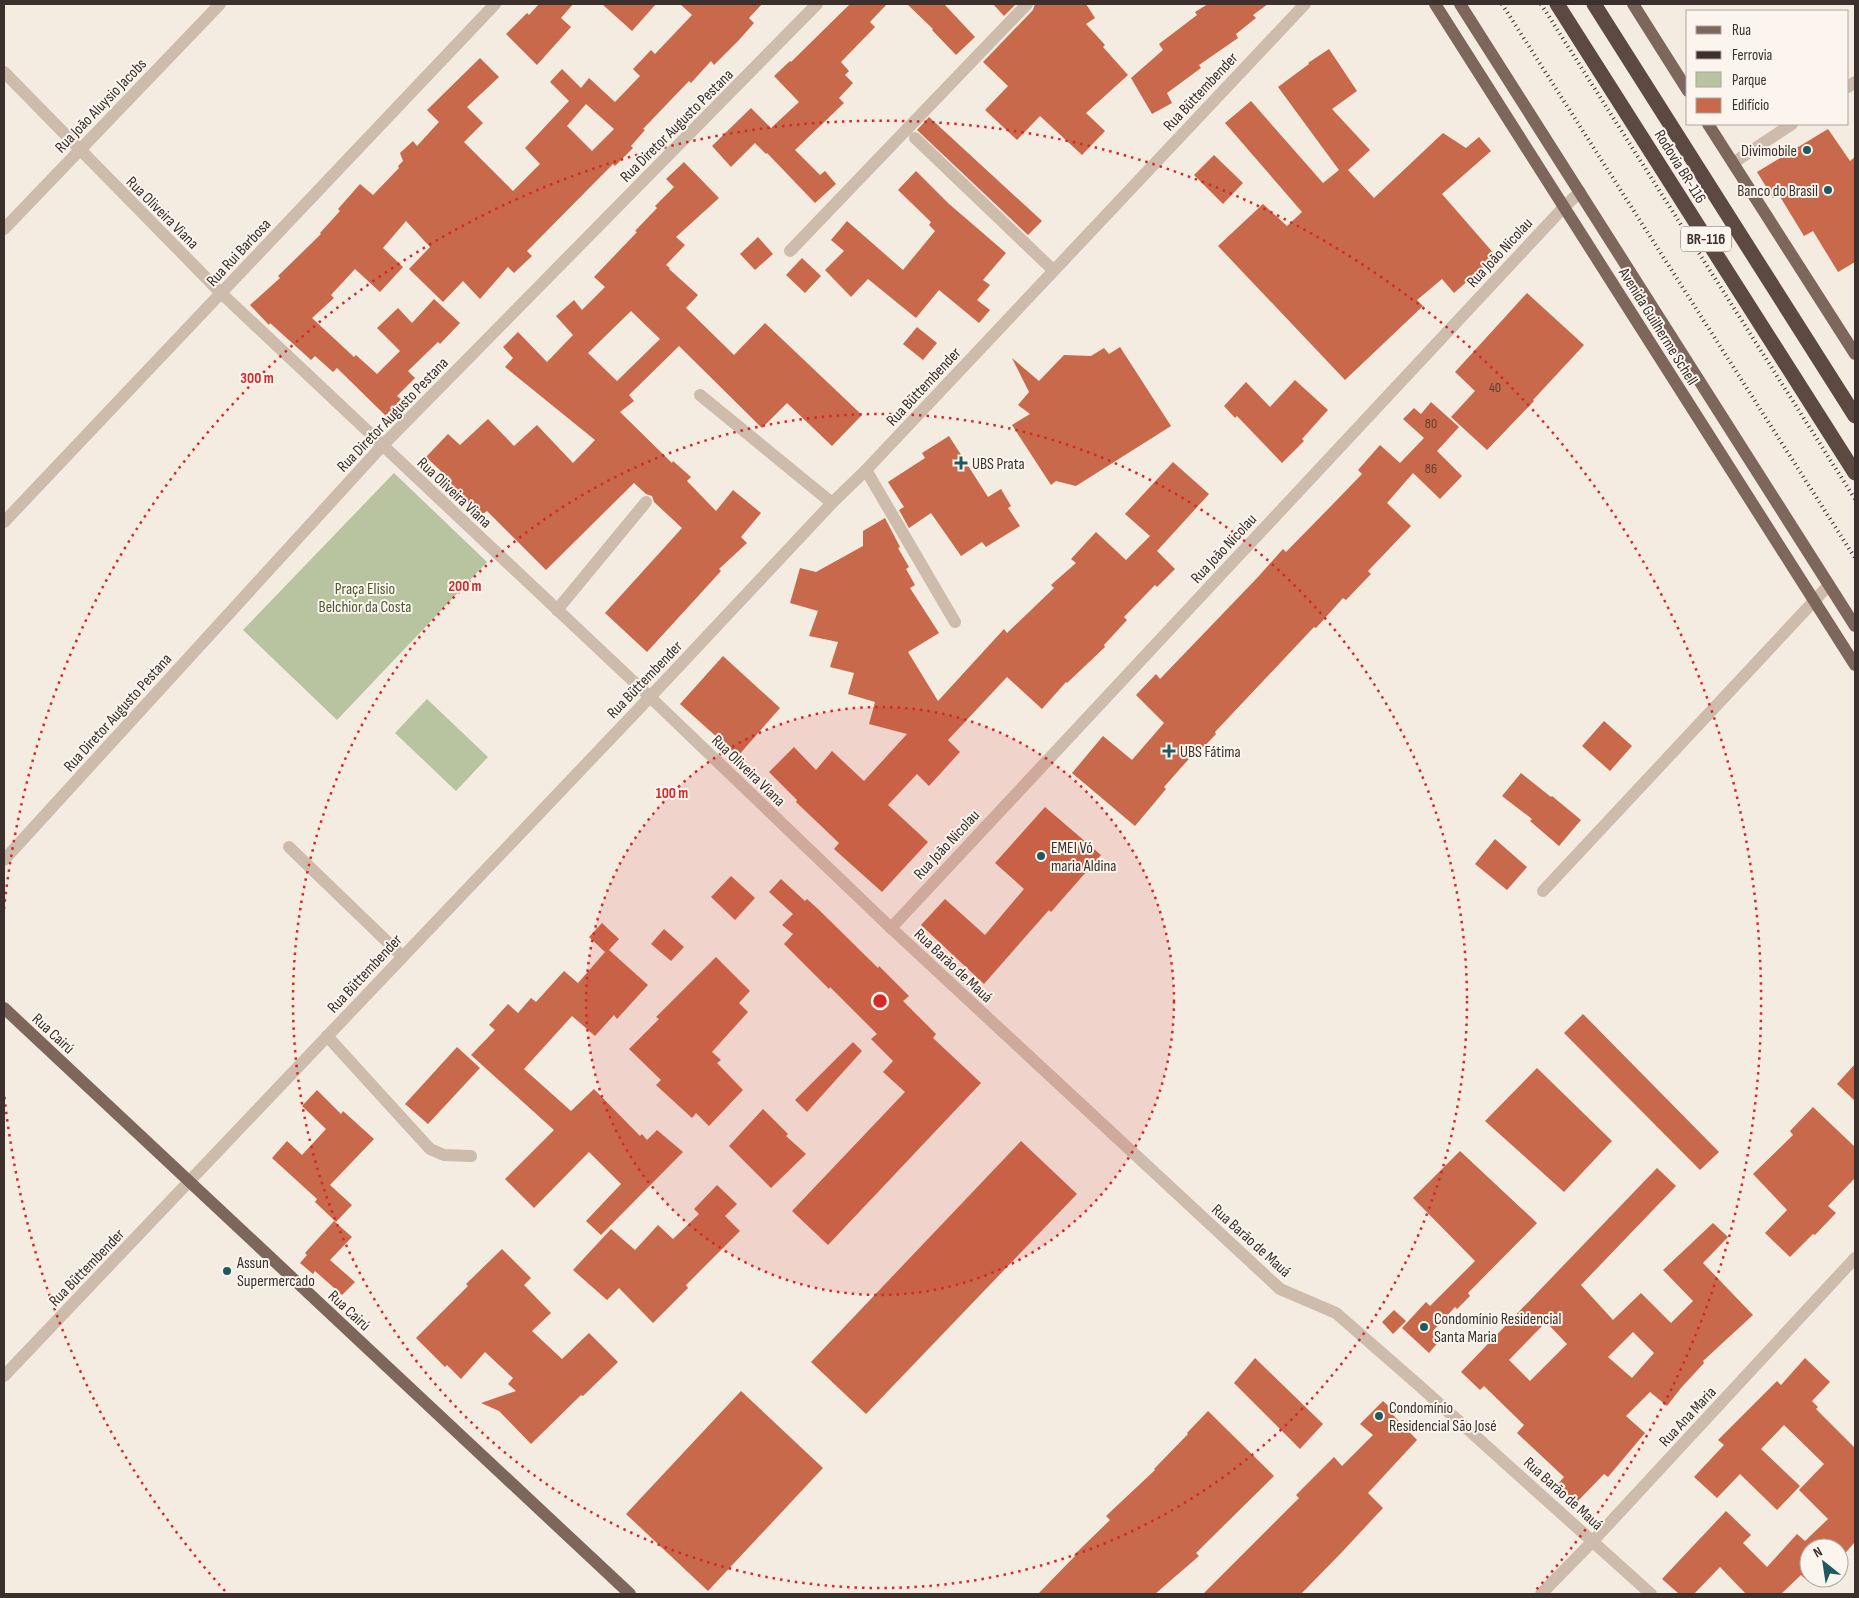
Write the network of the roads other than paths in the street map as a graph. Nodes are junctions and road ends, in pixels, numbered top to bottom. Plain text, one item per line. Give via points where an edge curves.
1 (220, 4) edge
2 (496, 4) edge
3 (818, 4) edge
4 (1027, 4) edge
5 (1305, 4) edge
6 (1435, 4) edge
7 (1460, 4) edge
8 (1557, 4) edge
9 (1594, 4) edge
10 (1633, 4) edge
11 (4, 72) edge
12 (1686, 88) edge
13 (1709, 125) edge
14 (1790, 125) edge
15 (915, 138) dead end
16 (80, 150) junction
17 (1733, 163) junction
18 (1580, 192) junction
19 (1564, 207) junction
20 (4, 230) edge
21 (790, 250) dead end
22 (1053, 270) junction
23 (221, 293) junction
24 (1654, 308) junction
25 (1635, 319) junction
26 (1855, 354) edge
27 (700, 395) dead end
28 (1855, 416) edge
29 (382, 446) junction
30 (866, 470) junction
31 (1855, 473) edge
32 (646, 502) dead end
33 (832, 503) junction
34 (4, 522) edge
35 (1829, 585) junction
36 (1814, 600) junction
37 (557, 610) junction
38 (955, 622) dead end
39 (1855, 626) edge
40 (1855, 665) edge
41 (650, 697) junction
42 (289, 847) dead end
43 (4, 860) edge
44 (1543, 891) dead end
45 (890, 928) junction
46 (402, 956) junction
47 (4, 1008) edge
48 (327, 1036) junction
49 (471, 1156) dead end
50 (189, 1182) junction
51 (1855, 1258) edge
52 (4, 1376) edge
53 (1593, 1541) junction
54 (630, 1594) edge
55 (1541, 1594) edge
56 (1651, 1594) edge

1 - 16 street, Rua João Aluysio Jacobs
2 - 23 street, Rua Rui Barbosa
3 - 29 street, Rua Diretor Augusto Pestana
4 - 21 street
5 - 22 street, Rua Büttembender
6 - 19 main road, Avenida Guilherme Schell
7 - 18 main road, Avenida Guilherme Schell
8 - 31 highway, Rodovia BR-116 / BR-116
9 - 28 highway, Rodovia BR-116 / BR-116
10 - 12 main road
11 - 16 street, Rua Oliveira Viana
13 - 17 main road
14 - 17 street
15 - 22 street
16 - 20 street, Rua João Aluysio Jacobs
16 - 23 street, Rua Oliveira Viana
17 - 26 main road
18 - 19 street, Rua João Nicolau
18 - 24 main road, Avenida Guilherme Schell
19 - 25 main road, Avenida Guilherme Schell
19 - 45 street, Rua João Nicolau
22 - 30 street, Rua Büttembender
23 - 29 street, Rua Oliveira Viana
23 - 34 street, Rua Rui Barbosa
24 - 25 main road
24 - 35 main road, Avenida Guilherme Schell
25 - 36 main road, Avenida Guilherme Schell
27 - 33 street
29 - 37 street, Rua Oliveira Viana
29 - 43 street, Rua Diretor Augusto Pestana
30 - 33 street, Rua Büttembender
30 - 38 street
32 - 37 street
33 - 41 street, Rua Büttembender
35 - 36 street
35 - 39 main road, Avenida Guilherme Schell
36 - 40 main road, Avenida Guilherme Schell
36 - 44 street
37 - 41 street, Rua Oliveira Viana
41 - 45 street, Rua Oliveira Viana
41 - 46 street, Rua Büttembender
42 - 46 street
45 - 53 street, Rua Barão de Mauá via 1280,1289 1336,1314
46 - 48 street, Rua Büttembender
47 - 50 main road, Rua Cairú
48 - 49 street via 430,1148 444,1155
48 - 50 street, Rua Büttembender
50 - 52 street, Rua Büttembender
50 - 54 main road, Rua Cairú
51 - 53 street, Rua Ana Maria
53 - 55 street, Rua Ana Maria
53 - 56 street, Rua Barão de Mauá

